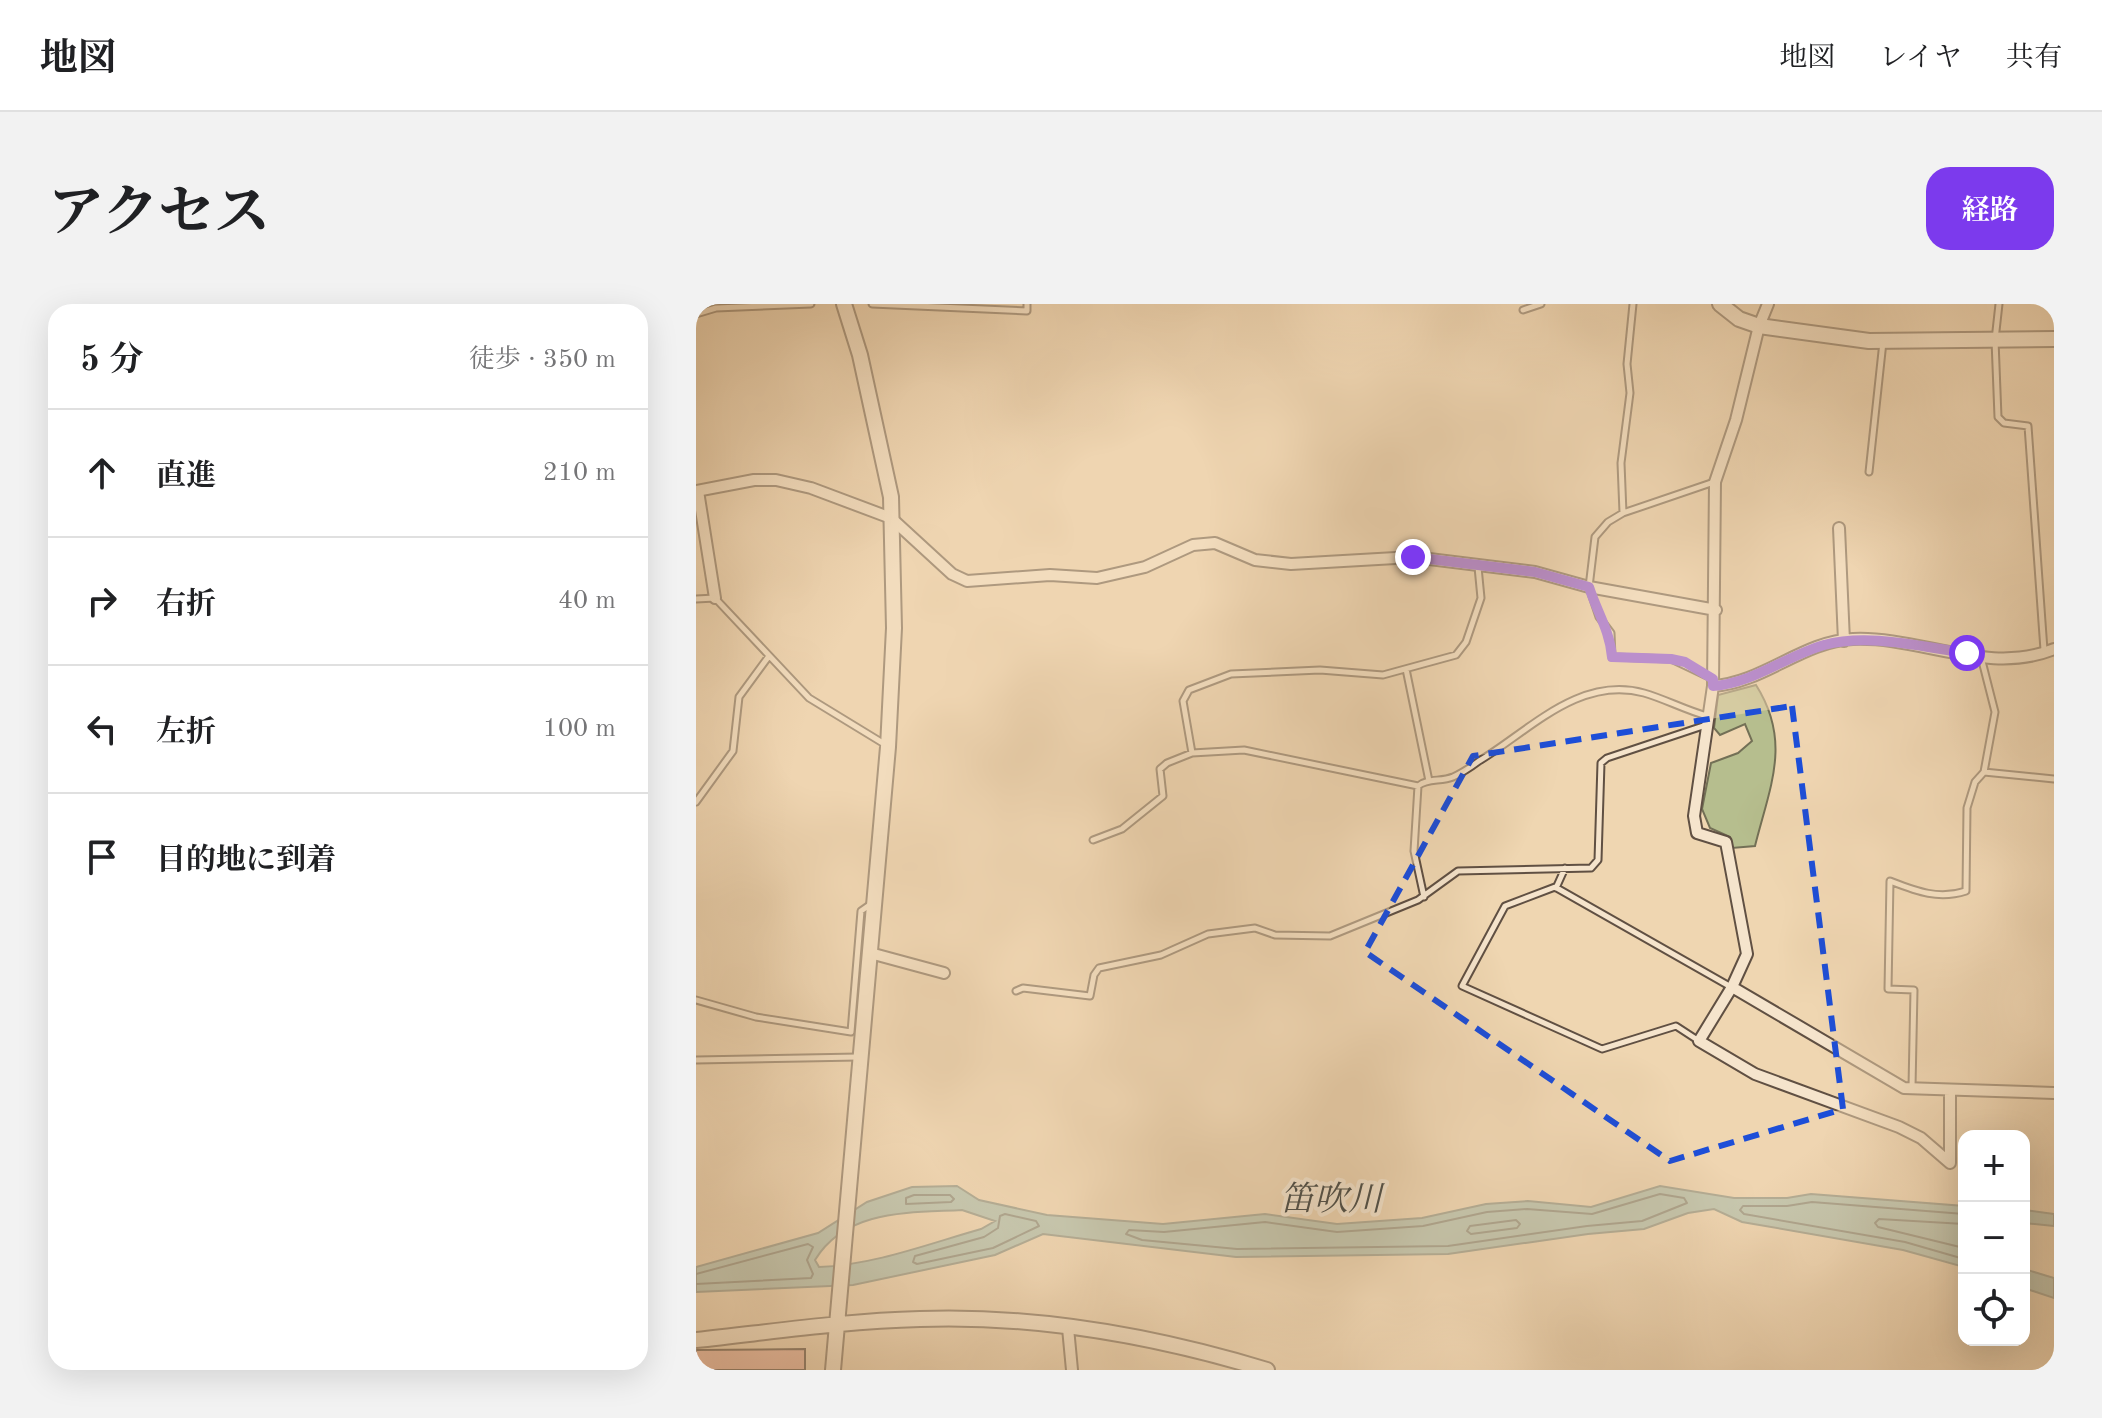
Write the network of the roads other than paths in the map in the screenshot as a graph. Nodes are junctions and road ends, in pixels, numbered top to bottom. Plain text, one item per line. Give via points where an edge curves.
1 (811, 304) edge
2 (844, 304) edge
3 (872, 304) edge
4 (1027, 304) edge
5 (1541, 304) edge
6 (1633, 304) edge
7 (1720, 304) edge
8 (1768, 304) edge
9 (1999, 304) edge
10 (1523, 310) dead end
11 (696, 314) edge
12 (1759, 326) junction
13 (2054, 339) edge
14 (1995, 340) junction
15 (1883, 341) junction
16 (1869, 472) dead end
17 (1715, 482) junction
18 (697, 491) edge
19 (1623, 513) junction
20 (891, 518) junction
21 (1839, 528) dead end
22 (1478, 566) junction
23 (1589, 587) junction
24 (715, 598) junction
25 (696, 599) edge
26 (1716, 610) junction
27 (1844, 641) junction
28 (2049, 651) edge
29 (769, 656) junction
30 (1981, 656) junction
31 (1406, 669) junction
32 (1713, 682) junction
33 (1707, 721) junction
34 (888, 747) junction
35 (1192, 753) junction
36 (1984, 772) junction
37 (2054, 779) edge
38 (1429, 781) junction
39 (1418, 786) junction
40 (696, 802) edge
41 (1093, 840) dead end
42 (1565, 868) junction
43 (1556, 888) junction
44 (1424, 897) junction
45 (875, 902) junction
46 (870, 953) junction
47 (944, 973) dead end
48 (1732, 987) junction
49 (1016, 991) dead end
50 (696, 1000) edge
51 (1699, 1041) junction
52 (863, 1057) junction
53 (696, 1060) edge
54 (1912, 1089) junction
55 (1950, 1091) junction
56 (2054, 1093) edge
57 (837, 1319) junction
58 (1068, 1328) junction
59 (696, 1340) edge
60 (833, 1370) edge
61 (1072, 1370) edge
62 (1267, 1370) edge

1 - 11 lane via 716,308
2 - 20 street via 882,453
3 - 4 lane via 1027,311
5 - 10 lane
6 - 19 lane via 1621,463
7 - 12 street
8 - 12 street
9 - 14 lane
12 - 15 street
12 - 17 street
13 - 14 street
14 - 15 street
14 - 28 lane via 1998,417 2004,423 2028,426
15 - 16 lane
17 - 19 lane
17 - 26 street
18 - 20 street via 776,480
18 - 24 street
19 - 23 lane via 1595,537
20 - 22 street via 952,574 981,582 1050,575 1097,578 1145,567 1193,545 1215,543 1255,560 1291,564 1413,557
20 - 34 street via 894,628
21 - 27 street
22 - 23 street via 1535,572
22 - 31 lane via 1481,598 1461,652
23 - 26 street
23 - 32 lane via 1611,633 1612,657 1685,662
24 - 25 lane
24 - 29 lane
26 - 32 street
27 - 30 street
27 - 32 street via 1761,674
28 - 30 street via 2003,661
29 - 34 lane via 823,708
29 - 40 lane via 739,697 733,751
30 - 36 lane via 1995,712
31 - 35 lane via 1383,675 1320,670 1222,676 1184,695
31 - 38 lane
32 - 33 street
33 - 38 lane via 1643,693 1574,698 1453,777
33 - 42 lane via 1601,763 1598,860 1591,868
33 - 48 street via 1694,827 1703,836 1726,842 1747,954
34 - 45 street
35 - 39 lane via 1244,750
35 - 41 lane via 1160,769 1163,796 1122,829
36 - 37 lane
36 - 54 lane via 1967,808 1966,891 1929,895 1890,881 1888,989 1914,990
38 - 39 lane
39 - 44 lane via 1414,851
42 - 43 lane
42 - 44 lane via 1458,871
43 - 48 lane
43 - 51 lane via 1505,906 1462,986 1602,1049 1676,1026
44 - 49 lane via 1330,936 1275,935 1255,928 1208,934 1161,955 1099,968 1090,996
45 - 46 street
45 - 50 lane via 861,911 851,1032 756,1017
46 - 47 street
46 - 52 street
48 - 51 street
48 - 54 street
51 - 55 street via 1755,1074 1899,1127 1950,1163
52 - 53 lane
52 - 57 street
54 - 55 street
55 - 56 street
57 - 58 street via 1010,1321
57 - 59 street
57 - 60 street
58 - 61 street
58 - 62 street via 1178,1346

